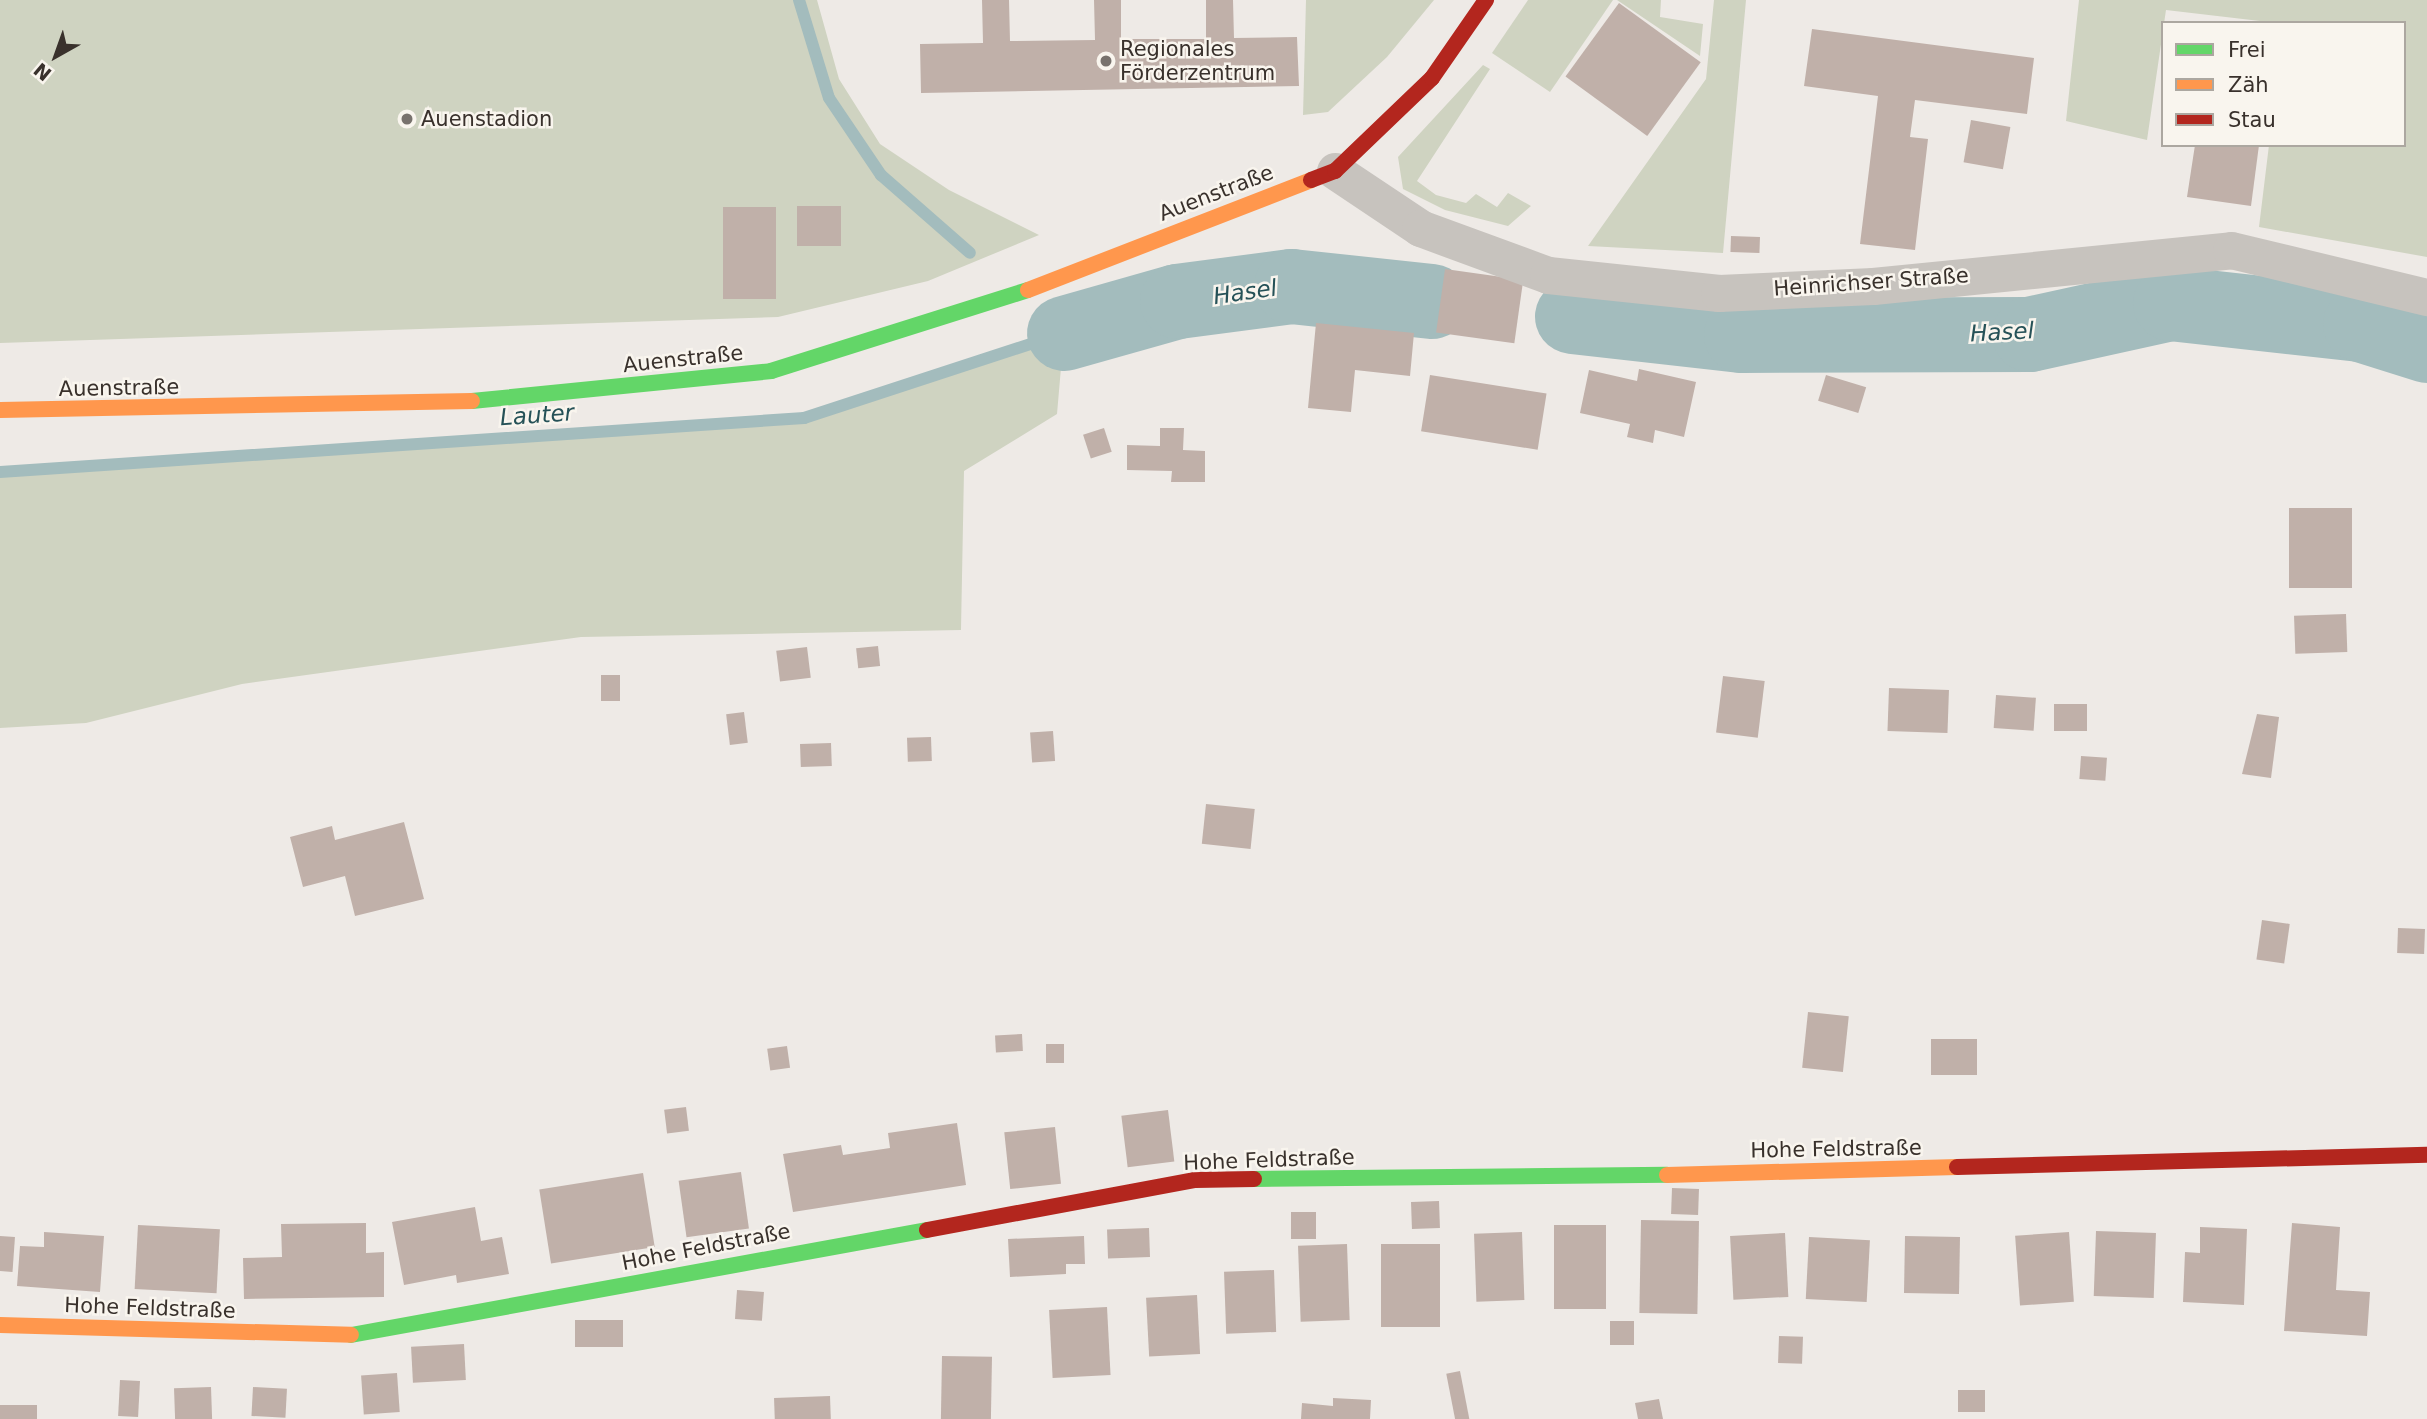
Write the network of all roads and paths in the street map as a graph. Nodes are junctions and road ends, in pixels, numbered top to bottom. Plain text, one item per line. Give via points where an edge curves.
1 (1486, 0) edge
2 (1335, 171) junction
3 (2427, 297) edge
4 (0, 410) edge
5 (2427, 1155) edge
6 (0, 1325) edge

1 - 2 street via 1432,78
2 - 3 street, Heinrichser Straße via 1420,228 1548,275 1719,293 1873,286 2231,250
2 - 4 street, Auenstraße via 985,307 771,371 424,406
5 - 6 street, Hohe Feldstraße via 1653,1175 1195,1180 358,1335

